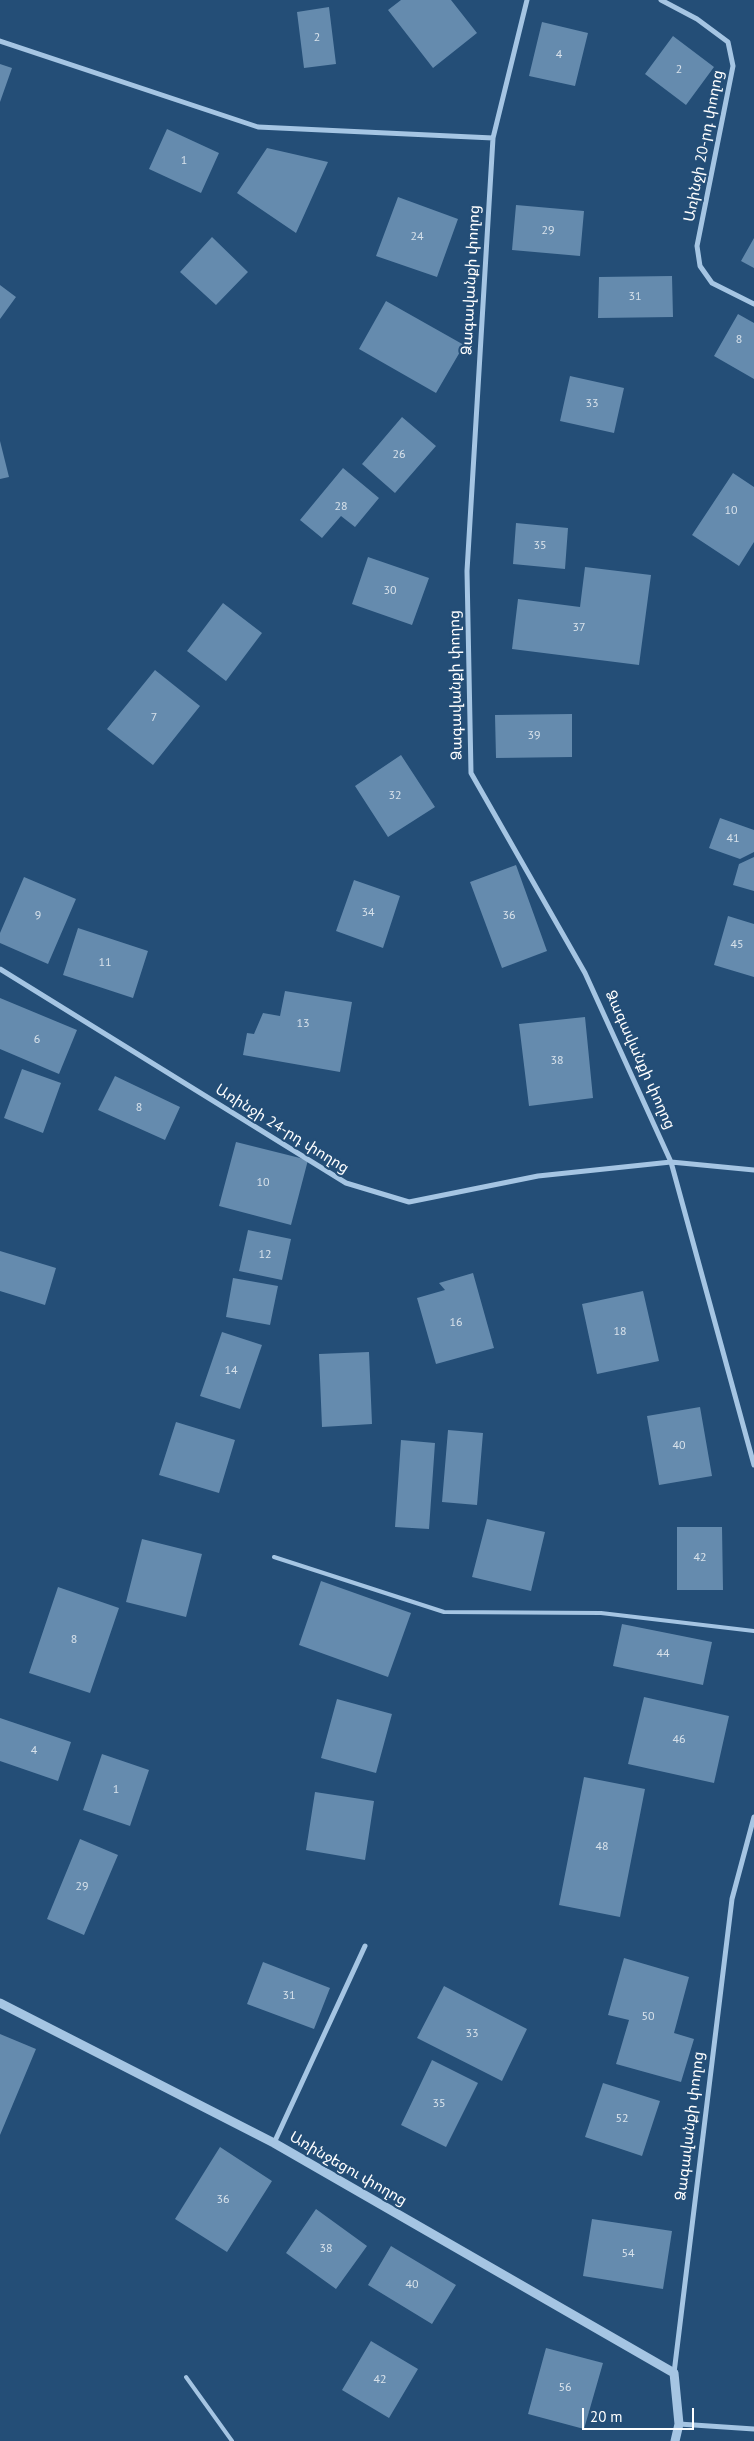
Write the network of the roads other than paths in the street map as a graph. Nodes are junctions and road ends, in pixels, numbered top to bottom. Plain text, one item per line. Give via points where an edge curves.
1 (527, 0) edge
2 (661, 0) edge
3 (0, 40) edge
4 (493, 138) junction
5 (754, 304) edge
6 (0, 969) edge
7 (671, 1162) junction
8 (754, 1170) edge
9 (754, 1465) edge
10 (274, 1557) dead end
11 (754, 1631) edge
12 (754, 1816) edge
13 (365, 1946) dead end
14 (0, 2003) edge
15 (274, 2143) junction
16 (674, 2374) junction
17 (186, 2377) dead end
18 (679, 2424) junction
19 (754, 2429) edge
20 (232, 2441) edge
21 (675, 2441) edge

1 - 4 street, Ձագավանքի փողոց
2 - 5 street, Առինջի 20-րդ փողոց via 728,42 733,66 697,246 700,266 712,283
3 - 4 street via 258,127
4 - 7 street, Ձագավանքի փողոց via 467,571 471,773 585,973
6 - 7 street, Առինջի 24-րդ փողոց via 346,1183 409,1202 538,1176
7 - 8 street, Առինջի 24-րդ փողոց
7 - 9 street, Ձագավանքի փողոց
10 - 11 lane via 444,1612 601,1613
12 - 16 street, Ձագավանքի փողոց via 732,1899
13 - 15 street
14 - 15 street, Առինջեցու փողոց
15 - 16 street, Առինջեցու փողոց
16 - 18 street, Ձագավանքի փողոց
17 - 20 lane
18 - 19 street
18 - 21 street, Ձագավանքի փողոց

